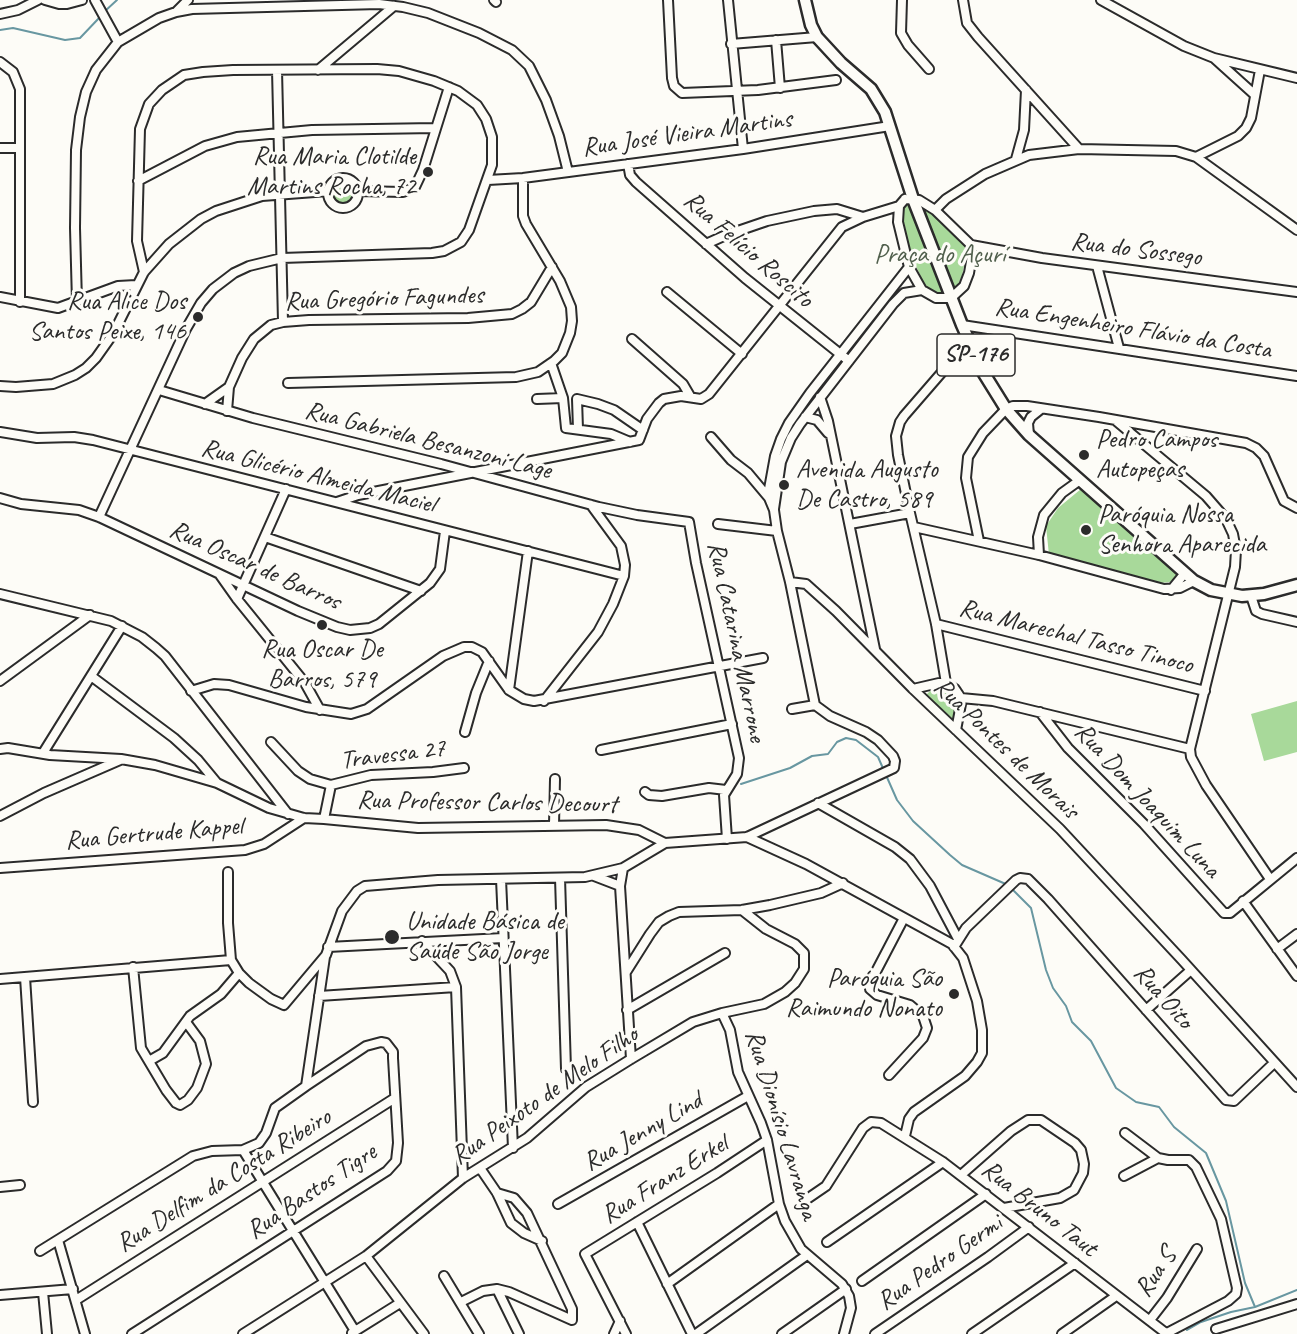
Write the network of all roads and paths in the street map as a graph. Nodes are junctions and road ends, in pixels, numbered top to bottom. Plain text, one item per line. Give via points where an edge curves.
1 (38, 0) edge
2 (45, 0) edge
3 (82, 0) edge
4 (95, 0) edge
5 (188, 0) edge
6 (668, 0) edge
7 (728, 0) edge
8 (805, 0) edge
9 (902, 0) edge
10 (963, 0) edge
11 (1101, 0) edge
12 (394, 6) junction
13 (176, 12) junction
14 (0, 14) edge
15 (817, 37) junction
16 (776, 40) junction
17 (118, 42) junction
18 (731, 44) junction
19 (1214, 58) junction
20 (0, 63) edge
21 (929, 69) dead end
22 (278, 70) junction
23 (318, 70) junction
24 (1260, 70) junction
25 (1297, 78) edge
26 (836, 81) dead end
27 (449, 87) junction
28 (780, 88) junction
29 (736, 90) junction
30 (1026, 90) junction
31 (1255, 95) junction
32 (890, 126) junction
33 (435, 128) junction
34 (280, 132) junction
35 (0, 148) edge
36 (20, 148) junction
37 (744, 149) junction
38 (1079, 149) junction
39 (1196, 157) junction
40 (1016, 159) junction
41 (627, 164) junction
42 (568, 172) junction
43 (523, 178) junction
44 (488, 180) junction
45 (138, 181) junction
46 (328, 191) junction
47 (358, 191) junction
48 (280, 194) junction
49 (913, 199) junction
50 (899, 206) junction
51 (934, 210) junction
52 (863, 217) junction
53 (1297, 230) edge
54 (706, 244) junction
55 (971, 245) junction
56 (282, 258) junction
57 (1097, 266) junction
58 (552, 267) junction
59 (909, 267) junction
60 (144, 272) junction
61 (136, 285) junction
62 (922, 290) junction
63 (667, 292) dead end
64 (1297, 292) edge
65 (0, 297) edge
66 (886, 298) junction
67 (951, 298) junction
68 (20, 302) junction
69 (76, 302) junction
70 (893, 304) junction
71 (779, 306) junction
72 (282, 321) junction
73 (962, 325) junction
74 (632, 339) dead end
75 (969, 341) junction
76 (1119, 348) junction
77 (742, 354) junction
78 (840, 355) junction
79 (849, 361) junction
80 (551, 363) junction
81 (1297, 376) edge
82 (288, 383) dead end
83 (0, 386) edge
84 (229, 387) junction
85 (159, 390) junction
86 (690, 396) junction
87 (820, 397) junction
88 (537, 399) dead end
89 (563, 399) junction
90 (205, 404) junction
91 (1006, 409) junction
92 (1041, 409) junction
93 (227, 411) junction
94 (805, 417) junction
95 (1115, 420) junction
96 (578, 429) junction
97 (643, 430) junction
98 (0, 432) edge
99 (829, 435) junction
100 (1029, 435) junction
101 (711, 437) dead end
102 (635, 441) junction
103 (130, 451) junction
104 (474, 473) junction
105 (1080, 480) junction
106 (286, 489) junction
107 (0, 498) edge
108 (769, 498) junction
109 (337, 502) junction
110 (591, 505) junction
111 (1297, 508) edge
112 (774, 510) junction
113 (910, 513) junction
114 (99, 518) junction
115 (689, 522) joint
116 (718, 524) dead end
117 (850, 524) junction
118 (914, 527) junction
119 (445, 531) junction
120 (777, 531) junction
121 (265, 537) junction
122 (979, 541) junction
123 (528, 551) junction
124 (1039, 555) junction
125 (219, 573) junction
126 (1185, 573) junction
127 (624, 576) junction
128 (1194, 581) junction
129 (790, 582) junction
130 (244, 584) junction
131 (1297, 585) edge
132 (1171, 590) junction
133 (421, 591) junction
134 (0, 594) edge
135 (1228, 594) junction
136 (1251, 596) junction
137 (237, 599) junction
138 (90, 615) junction
139 (1297, 622) edge
140 (936, 624) junction
141 (122, 626) junction
142 (875, 649) junction
143 (763, 658) dead end
144 (489, 662) junction
145 (719, 666) junction
146 (91, 676) junction
147 (0, 681) edge
148 (946, 683) junction
149 (913, 689) junction
150 (191, 690) junction
151 (509, 690) junction
152 (1205, 691) junction
153 (961, 698) junction
154 (544, 701) junction
155 (815, 705) junction
156 (792, 709) dead end
157 (320, 710) junction
158 (1040, 712) junction
159 (732, 724) junction
160 (956, 730) junction
161 (465, 732) dead end
162 (271, 742) dead end
163 (0, 749) edge
164 (1190, 749) junction
165 (601, 750) dead end
166 (43, 753) junction
167 (121, 759) junction
168 (464, 768) dead end
169 (555, 779) dead end
170 (217, 783) junction
171 (331, 785) junction
172 (726, 790) junction
173 (645, 792) dead end
174 (818, 803) junction
175 (288, 814) junction
176 (0, 816) edge
177 (304, 819) junction
178 (324, 819) junction
179 (554, 825) junction
180 (747, 837) junction
181 (727, 839) junction
182 (665, 843) junction
183 (1297, 858) edge
184 (0, 868) edge
185 (623, 868) junction
186 (228, 872) dead end
187 (594, 876) junction
188 (560, 878) junction
189 (501, 879) junction
190 (1270, 879) junction
191 (843, 883) junction
192 (620, 886) junction
193 (1243, 902) junction
194 (742, 910) junction
195 (904, 918) junction
196 (1297, 934) edge
197 (504, 939) junction
198 (422, 941) junction
199 (956, 943) junction
200 (642, 946) junction
201 (625, 948) junction
202 (1277, 949) junction
203 (327, 951) junction
204 (725, 952) dead end
205 (231, 960) junction
206 (133, 967) junction
207 (1191, 970) junction
208 (626, 972) junction
209 (239, 973) junction
210 (1297, 976) edge
211 (25, 977) junction
212 (0, 980) edge
213 (456, 987) junction
214 (319, 996) junction
215 (627, 1010) junction
216 (1146, 1010) junction
217 (722, 1013) junction
218 (186, 1022) junction
219 (631, 1059) junction
220 (149, 1061) junction
221 (1274, 1063) junction
222 (566, 1069) dead end
223 (889, 1075) dead end
224 (306, 1086) junction
225 (1297, 1087) edge
226 (748, 1096) junction
227 (395, 1098) junction
228 (33, 1102) dead end
229 (1125, 1133) dead end
230 (905, 1136) junction
231 (767, 1140) junction
232 (513, 1148) junction
233 (243, 1150) junction
234 (1158, 1158) junction
235 (943, 1161) junction
236 (480, 1168) junction
237 (961, 1175) junction
238 (1124, 1176) dead end
239 (463, 1178) junction
240 (262, 1183) junction
241 (20, 1185) dead end
242 (0, 1187) edge
243 (497, 1193) junction
244 (986, 1194) junction
245 (807, 1199) dead end
246 (558, 1204) dead end
247 (779, 1204) junction
248 (1004, 1209) junction
249 (637, 1222) junction
250 (1029, 1227) junction
251 (293, 1231) junction
252 (58, 1240) junction
253 (542, 1241) junction
254 (827, 1242) dead end
255 (1197, 1249) dead end
256 (40, 1251) dead end
257 (807, 1255) junction
258 (366, 1256) junction
259 (1075, 1263) junction
260 (444, 1276) dead end
261 (862, 1281) dead end
262 (324, 1283) junction
263 (667, 1284) junction
264 (73, 1289) junction
265 (497, 1289) junction
266 (846, 1289) junction
267 (44, 1292) junction
268 (0, 1295) edge
269 (1116, 1296) junction
270 (76, 1300) junction
271 (461, 1302) junction
272 (400, 1303) junction
273 (1297, 1304) edge
274 (1149, 1320) junction
275 (620, 1321) junction
276 (1216, 1329) dead end
277 (353, 1333) edge
278 (47, 1334) edge
279 (85, 1334) edge
280 (132, 1334) edge
281 (243, 1334) edge
282 (424, 1334) edge
283 (479, 1334) edge
284 (519, 1334) edge
285 (614, 1334) edge
286 (626, 1334) edge
287 (694, 1334) edge
288 (782, 1334) edge
289 (844, 1334) edge
290 (875, 1334) edge
291 (972, 1334) edge
292 (1062, 1334) edge
293 (1166, 1334) edge

1 - 14 street
2 - 3 street via 66,4
4 - 17 street
5 - 13 street
6 - 29 street via 674,86 682,93
7 - 18 street
8 - 15 main road, SP-176
9 - 21 street via 901,33
10 - 30 street via 967,23
11 - 19 street via 1184,46
12 - 13 street
12 - 23 street
12 - 42 street via 428,13 479,33 522,57 546,100
13 - 17 street
15 - 16 street
15 - 32 main road, SP-176 via 871,90
16 - 18 street
16 - 28 street
17 - 69 street via 96,70 80,117 75,170
18 - 29 street
19 - 24 street
19 - 31 street
20 - 36 street via 19,82
22 - 23 street
22 - 34 street
22 - 45 street via 184,75 162,90 143,115
23 - 27 street via 399,71
24 - 25 street
24 - 31 street
26 - 28 street
27 - 33 street
27 - 44 street via 477,105 486,119 494,151
28 - 29 street
29 - 37 street
30 - 38 street
30 - 40 street via 1024,130
31 - 39 street via 1251,118 1238,136
32 - 37 street, Rua José Vieira Martins
32 - 49 main road, SP-176
33 - 34 street
33 - 47 street via 415,187 402,192
34 - 45 street via 205,146
34 - 48 street
35 - 36 street
36 - 68 street
37 - 41 street, Rua José Vieira Martins
38 - 39 street via 1176,151
38 - 40 street
39 - 53 street
40 - 51 street via 969,183
41 - 42 street, Rua José Vieira Martins
41 - 54 street, Rua Felício Roscito via 636,182
42 - 43 street, Rua José Vieira Martins
43 - 44 street, Rua José Vieira Martins
43 - 58 street via 526,225
44 - 56 street via 465,237 444,251
45 - 60 street via 137,241
46 - 47 street via 334,180 346,177
46 - 47 street via 332,203 343,208 354,203
46 - 48 street
48 - 56 street
48 - 60 street via 239,202 201,219 169,244
49 - 50 street
49 - 51 street
49 - 67 main road, SP-176
50 - 52 street
50 - 59 street via 899,233
51 - 55 street
52 - 54 street via 837,209 814,211 726,234
52 - 71 street via 834,235
54 - 71 street, Rua Felício Roscito
55 - 57 street, Rua do Sossego
55 - 67 street via 969,273
56 - 72 street
56 - 85 street via 234,273 213,289 194,315
57 - 64 street, Rua do Sossego
57 - 76 street
58 - 72 street, Rua Gregório Fagundes via 531,302 512,314
58 - 80 street via 566,291 572,321 562,352
59 - 62 street
59 - 66 street
60 - 61 street
61 - 69 street via 118,286
61 - 83 street via 113,334 86,368 53,384
62 - 67 street via 936,298
62 - 70 street via 904,294
63 - 77 street
65 - 68 street
66 - 70 street
66 - 78 street
67 - 73 main road, SP-176
68 - 69 street via 58,308
70 - 79 street
71 - 77 street
71 - 78 street, Rua Felício Roscito
72 - 84 street, Rua Gregório Fagundes via 254,339
73 - 75 main road, SP-176
73 - 76 street, Rua Engenheiro Flávio da Costa
74 - 86 street via 683,384
75 - 91 main road, SP-176
75 - 113 street via 900,422 897,442
76 - 81 street, Rua Engenheiro Flávio da Costa
77 - 86 street via 709,394 700,399
78 - 79 street, Rua Felício Roscito
78 - 108 street via 781,439 770,478
79 - 87 street
80 - 82 street via 538,372 516,377
80 - 89 street
84 - 90 street
84 - 93 street, Rua Gregório Fagundes
85 - 90 street, Rua Gabriela Besanzoni Lage
85 - 103 street
86 - 97 street via 659,403
87 - 94 street
87 - 99 street
88 - 89 street
89 - 96 street via 566,428
90 - 93 street, Rua Gabriela Besanzoni Lage
91 - 92 street
91 - 100 main road, SP-176
91 - 122 street via 968,457 966,478
92 - 95 street
92 - 100 street via 1028,423
93 - 104 street, Rua Gabriela Besanzoni Lage
94 - 99 street via 817,420
94 - 112 street via 785,452
95 - 111 street via 1235,440 1256,448 1269,465 1284,501
95 - 135 street via 1206,496 1226,519 1236,550
96 - 97 street via 577,399 614,410
96 - 102 street
97 - 102 street
98 - 103 street, Rua Glicério Almeida Maciel via 37,438 75,437
99 - 117 street
100 - 105 main road, SP-176
101 - 108 street
102 - 104 street
103 - 106 street, Rua Glicério Almeida Maciel
103 - 114 street
104 - 109 street
104 - 110 street, Rua Gabriela Besanzoni Lage
105 - 124 street via 1062,493 1044,515 1038,537
105 - 126 main road, SP-176
106 - 109 street, Rua Glicério Almeida Maciel
106 - 121 street
107 - 114 street, Rua Oscar de Barros via 79,510
108 - 112 street
109 - 119 street, Rua Glicério Almeida Maciel
110 - 115 street, Rua Gabriela Besanzoni Lage
110 - 127 street via 621,546 626,565
112 - 120 street
113 - 117 street
113 - 118 street
114 - 125 street, Rua Oscar de Barros
115 - 145 street, Rua Catarina Marrone
116 - 120 street
117 - 142 street
118 - 122 street
118 - 140 street
119 - 123 street, Rua Glicério Almeida Maciel
119 - 133 street, Rua Oscar de Barros via 440,569
120 - 129 street
121 - 130 street
121 - 133 street
122 - 124 street
123 - 127 street, Rua Glicério Almeida Maciel
123 - 151 street
124 - 132 street
125 - 130 street, Rua Oscar de Barros
125 - 137 street
126 - 128 main road, SP-176
126 - 132 street
127 - 154 street via 598,632
128 - 132 street
128 - 135 main road, SP-176
129 - 142 street, Rua Pontes de Morais via 806,585
129 - 155 street
130 - 133 street, Rua Oscar de Barros via 350,630 379,624
130 - 137 street
131 - 136 main road, SP-176
134 - 138 street
135 - 136 main road, SP-176
135 - 152 street
136 - 139 street via 1256,611
137 - 157 street via 305,683
138 - 141 street
138 - 147 street
140 - 148 street
140 - 152 street, Rua Marechal Tasso Tinoco
141 - 146 street
141 - 150 street via 165,656
142 - 149 street, Rua Pontes de Morais
143 - 145 street
144 - 151 street
144 - 157 street via 478,649 465,647 367,709 351,714
144 - 161 street
145 - 154 street
145 - 159 street, Rua Catarina Marrone
146 - 166 street
146 - 170 street via 174,738
148 - 149 street
148 - 153 street
149 - 160 street, Rua Pontes de Morais
150 - 157 street via 229,685
150 - 175 street
151 - 154 street via 524,699
152 - 164 street
153 - 158 street
153 - 160 street
155 - 156 street
155 - 174 street via 878,740 895,761 893,769
158 - 164 street
158 - 193 street, Rua Dom Joaquim Luna via 1068,748 1221,910 1228,914
159 - 165 street
159 - 172 street, Rua Catarina Marrone via 739,768
160 - 207 street, Rua Pontes de Morais via 1061,830
162 - 171 street, Travessa 27 via 298,771
163 - 166 street, Rua Professor Carlos Decourt
164 - 190 street via 1206,785
166 - 167 street, Rua Professor Carlos Decourt
167 - 170 street, Rua Professor Carlos Decourt
167 - 176 street
168 - 171 street, Travessa 27 via 371,775
169 - 179 street
170 - 175 street, Rua Professor Carlos Decourt
171 - 178 street
172 - 173 street via 709,788 662,796
172 - 181 street, Rua Catarina Marrone
174 - 180 street
174 - 199 street via 910,859 930,886
175 - 177 street, Rua Professor Carlos Decourt
177 - 178 street, Rua Professor Carlos Decourt
177 - 184 street, Rua Gertrude Kappel via 270,841 245,850
178 - 179 street, Rua Professor Carlos Decourt via 418,828
179 - 182 street, Rua Professor Carlos Decourt via 617,826 647,833
180 - 181 street
180 - 191 street
181 - 182 street
182 - 185 street
183 - 190 street
185 - 187 street
185 - 192 street
186 - 205 street
187 - 188 street
187 - 192 street
188 - 189 street
188 - 222 street
189 - 197 street
189 - 203 street via 365,886 342,911
190 - 193 street
191 - 194 street via 803,898
191 - 195 street
192 - 201 street
193 - 202 street
194 - 200 street via 679,912 659,922
194 - 217 street, Rua Peixoto de Melo Filho via 800,948 805,964 795,983 777,998
195 - 199 street
195 - 223 street via 870,989 910,1005 923,1016 927,1028 923,1038
196 - 202 street
197 - 198 street
197 - 232 street
198 - 203 street
198 - 213 street via 450,971
199 - 216 street, Rua Oito via 966,928 1010,886 1024,878 1037,886
199 - 230 street via 974,986 982,1030 981,1053 965,1076 914,1112
200 - 201 street
200 - 208 street
201 - 208 street
202 - 210 street
203 - 209 street via 284,1005 260,992
203 - 214 street
204 - 215 street
205 - 206 street
205 - 209 street
206 - 211 street
206 - 220 street via 138,1038
207 - 216 street
207 - 221 street, Rua Pontes de Morais
208 - 215 street
209 - 218 street via 221,994
211 - 212 street
211 - 228 street
213 - 214 street
213 - 239 street
214 - 224 street
215 - 219 street
216 - 221 street, Rua Oito via 1226,1100 1234,1101
217 - 219 street, Rua Peixoto de Melo Filho via 693,1022
217 - 226 street, Rua Dionísio Lavranga
218 - 220 street via 164,1053
218 - 220 street via 200,1041 206,1061 203,1076 191,1096 182,1104 176,1103
219 - 232 street, Rua Peixoto de Melo Filho via 586,1087
221 - 225 street, Rua Pontes de Morais
224 - 227 street, Rua Bastos Tigre via 366,1047 381,1042 393,1052
224 - 233 street via 275,1108 259,1143
226 - 231 street, Rua Dionísio Lavranga
226 - 246 street, Rua Jenny Lind
227 - 240 street, Rua Delfim da Costa Ribeiro
227 - 251 street, Rua Bastos Tigre via 398,1156 392,1167
229 - 234 street
230 - 235 street, Rua Bruno Taut
230 - 245 street, Rua Bruno Taut via 871,1122 863,1128 826,1186
231 - 247 street, Rua Dionísio Lavranga
231 - 249 street, Rua Franz Erkel
232 - 236 street, Rua Peixoto de Melo Filho
233 - 240 street
233 - 252 street via 193,1156
234 - 238 street
234 - 293 street via 1189,1160 1196,1167 1221,1219 1237,1288 1228,1301
235 - 237 street, Rua Bruno Taut
235 - 254 street
236 - 239 street, Rua Peixoto de Melo Filho
236 - 243 street
237 - 244 street, Rua Bruno Taut
237 - 248 street via 1028,1120 1041,1120 1081,1150 1083,1173 1074,1190 1060,1198
239 - 258 street, Rua Peixoto de Melo Filho
240 - 251 street
240 - 270 street, Rua Delfim da Costa Ribeiro
241 - 242 street
243 - 253 street via 512,1223
243 - 253 street via 514,1198
244 - 248 street, Rua Bruno Taut
244 - 261 street
247 - 257 street, Rua Dionísio Lavranga via 795,1240
247 - 263 street
248 - 250 street, Rua Bruno Taut
249 - 263 street
249 - 275 street, Rua Franz Erkel via 585,1254
250 - 259 street, Rua Bruno Taut
250 - 290 street, Rua Pedro Germi
251 - 262 street
251 - 280 street, Rua Bastos Tigre
252 - 256 street
252 - 264 street
253 - 265 street via 571,1304 572,1320
255 - 274 street, Rua S
257 - 266 street, Rua Dionísio Lavranga
257 - 287 street
258 - 262 street, Rua Peixoto de Melo Filho
258 - 272 street
259 - 269 street, Rua Bruno Taut
259 - 291 street
260 - 271 street
262 - 277 street
262 - 281 street, Rua Peixoto de Melo Filho
263 - 287 street
264 - 267 street
264 - 270 street
265 - 271 street
265 - 284 street
266 - 288 street
266 - 289 street via 851,1308
267 - 268 street
267 - 278 street
269 - 274 street, Rua Bruno Taut
269 - 292 street
270 - 279 street
271 - 283 street
272 - 277 street
272 - 282 street
273 - 276 street
274 - 293 street, Rua Bruno Taut
275 - 285 street
275 - 286 street

